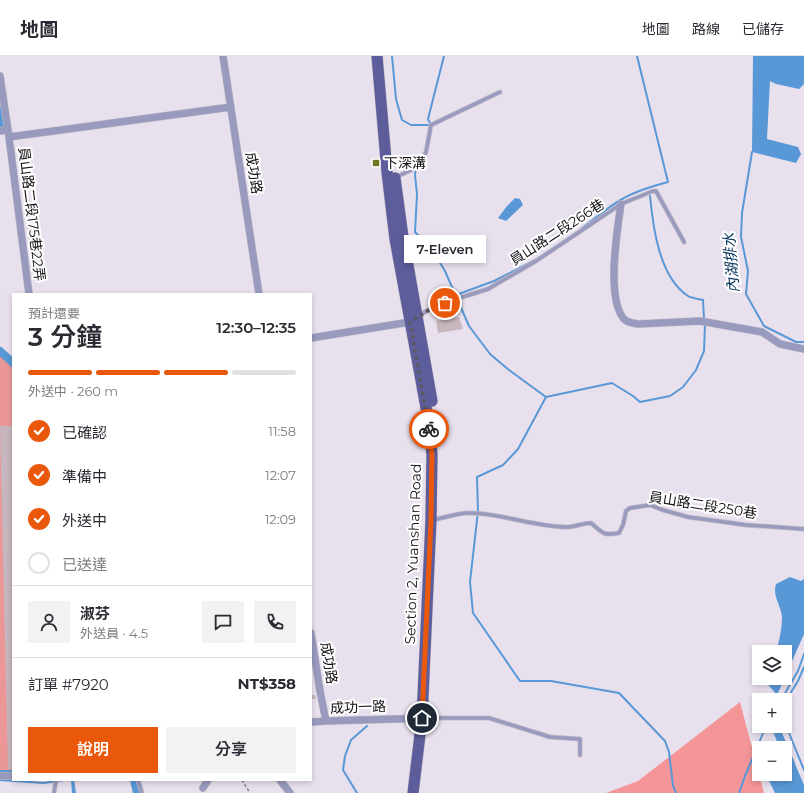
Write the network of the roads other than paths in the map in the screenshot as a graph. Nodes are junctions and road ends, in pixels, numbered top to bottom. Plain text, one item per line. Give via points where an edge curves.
1 (223, 56) edge
2 (378, 56) edge
3 (385, 56) edge
4 (0, 76) edge
5 (500, 92) dead end
6 (231, 106) junction
7 (0, 131) edge
8 (9, 134) junction
9 (391, 178) junction
10 (621, 204) junction
11 (684, 242) dead end
12 (29, 293) edge
13 (259, 293) edge
14 (413, 319) junction
15 (312, 338) edge
16 (804, 349) edge
17 (434, 519) junction
18 (804, 529) edge
19 (312, 639) edge
20 (426, 718) junction
21 (326, 720) junction
22 (312, 722) edge
23 (580, 755) dead end
24 (0, 776) edge
25 (12, 776) edge
26 (56, 781) edge
27 (138, 781) edge
28 (208, 781) edge
29 (281, 781) edge
30 (203, 788) dead end
31 (54, 793) edge
32 (142, 793) edge
33 (290, 793) edge
34 (413, 793) edge
35 (420, 793) edge

1 - 6 street, 成功路
2 - 9 main road, Section 2, Yuanshan Road
3 - 9 main road, Section 2, Yuanshan Road
4 - 8 street, 員山路二段175巷22弄
5 - 9 lane via 431,125 426,152 418,168
6 - 8 street
6 - 13 street, 成功路
7 - 8 street
8 - 12 street, 員山路二段175巷22弄
9 - 14 main road, Section 2, Yuanshan Road via 395,239
10 - 11 lane, 員山路二段266巷 via 656,191
10 - 14 lane, 員山路二段266巷 via 536,261 488,289 437,305
10 - 16 street via 615,289 619,311 625,320 638,324 700,321 750,329 762,332 780,344
14 - 15 street
14 - 17 main road, Section 2, Yuanshan Road via 429,424
17 - 18 lane, 員山路二段250巷 via 472,513 563,527 591,523 603,534 609,535 619,533 626,511 630,508 650,505 688,517
17 - 20 main road, Section 2, Yuanshan Road
19 - 21 street, 成功路
20 - 21 street, 成功一路
20 - 23 lane via 489,718 550,737 580,739
20 - 34 main road, Section 2, Yuanshan Road
20 - 35 main road, Section 2, Yuanshan Road
21 - 22 street, 成功一路
24 - 25 street
26 - 31 lane
27 - 32 lane
28 - 30 street
29 - 33 street

